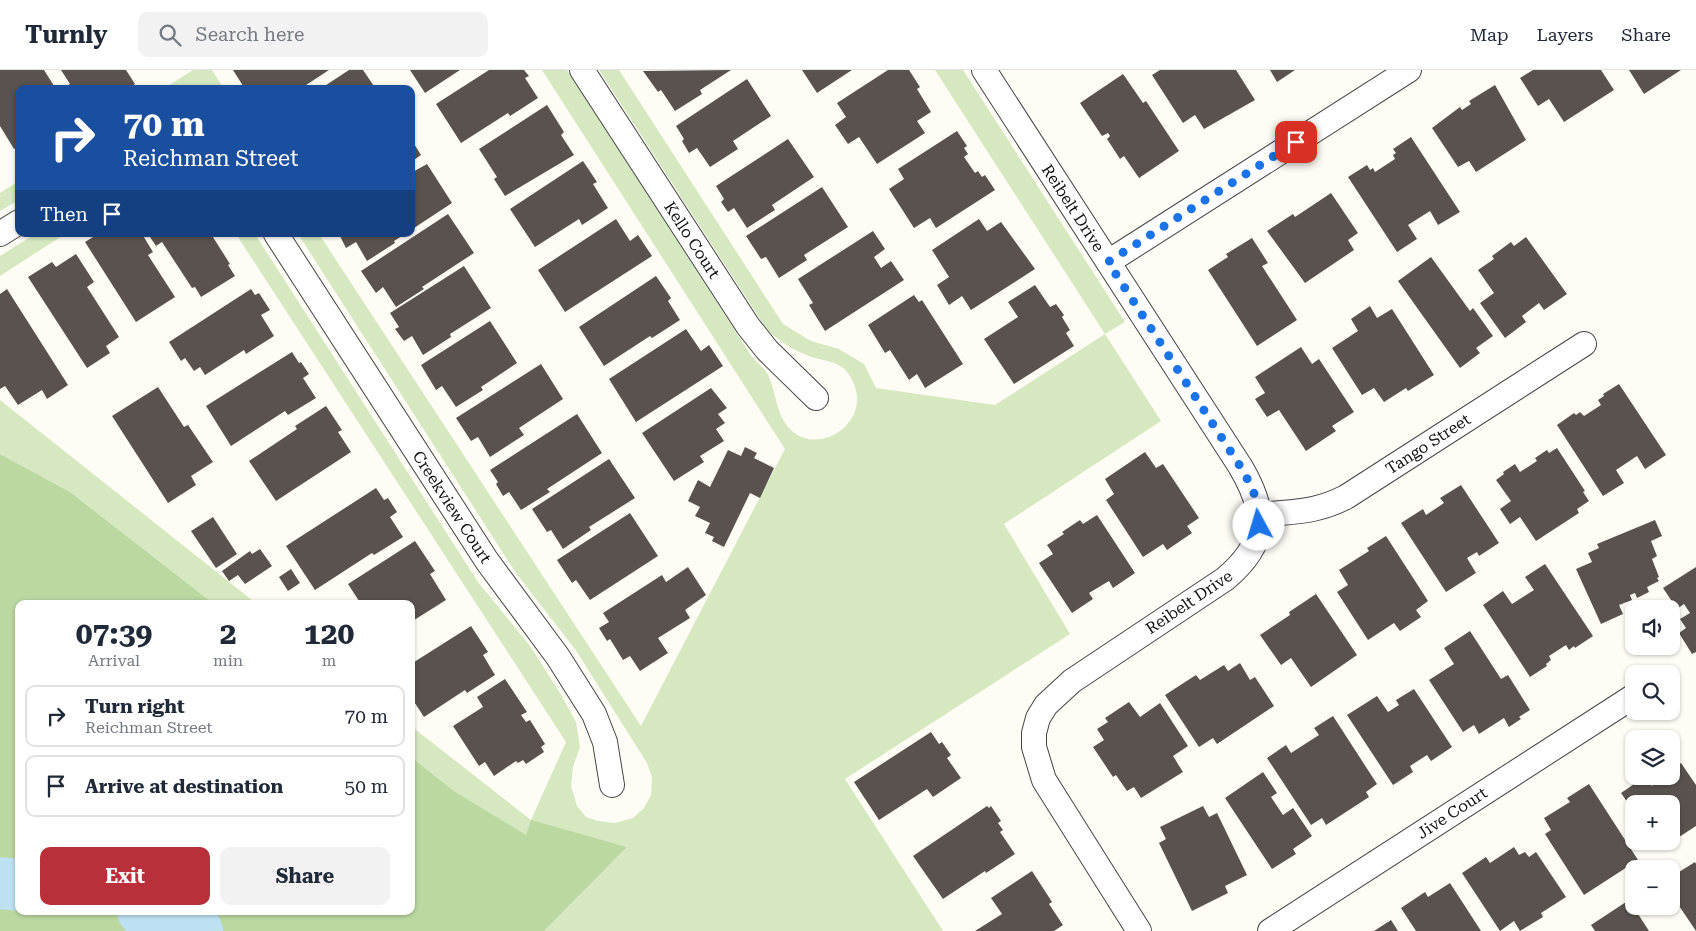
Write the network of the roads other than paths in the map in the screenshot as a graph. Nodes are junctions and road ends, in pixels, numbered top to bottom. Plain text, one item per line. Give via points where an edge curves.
1 (582, 70) edge
2 (984, 70) edge
3 (1409, 70) edge
4 (15, 225) edge
5 (0, 234) edge
6 (278, 237) edge
7 (1108, 262) junction
8 (1584, 344) dead end
9 (816, 398) dead end
10 (1261, 515) junction
11 (1625, 702) edge
12 (612, 785) dead end
13 (1139, 931) edge
14 (1270, 931) edge

1 - 9 street, Kello Court via 748,326 767,350
2 - 7 street, Reibelt Drive
3 - 7 street
4 - 5 street
6 - 12 street, Creekview Court via 487,561 558,657 594,714 605,742
7 - 10 street, Reibelt Drive via 1240,466
8 - 10 street, Tango Street via 1328,507
10 - 13 street, Reibelt Drive via 1257,536 1239,568 1072,681 1046,704 1038,718 1034,747 1044,780
11 - 14 street, Jive Court

